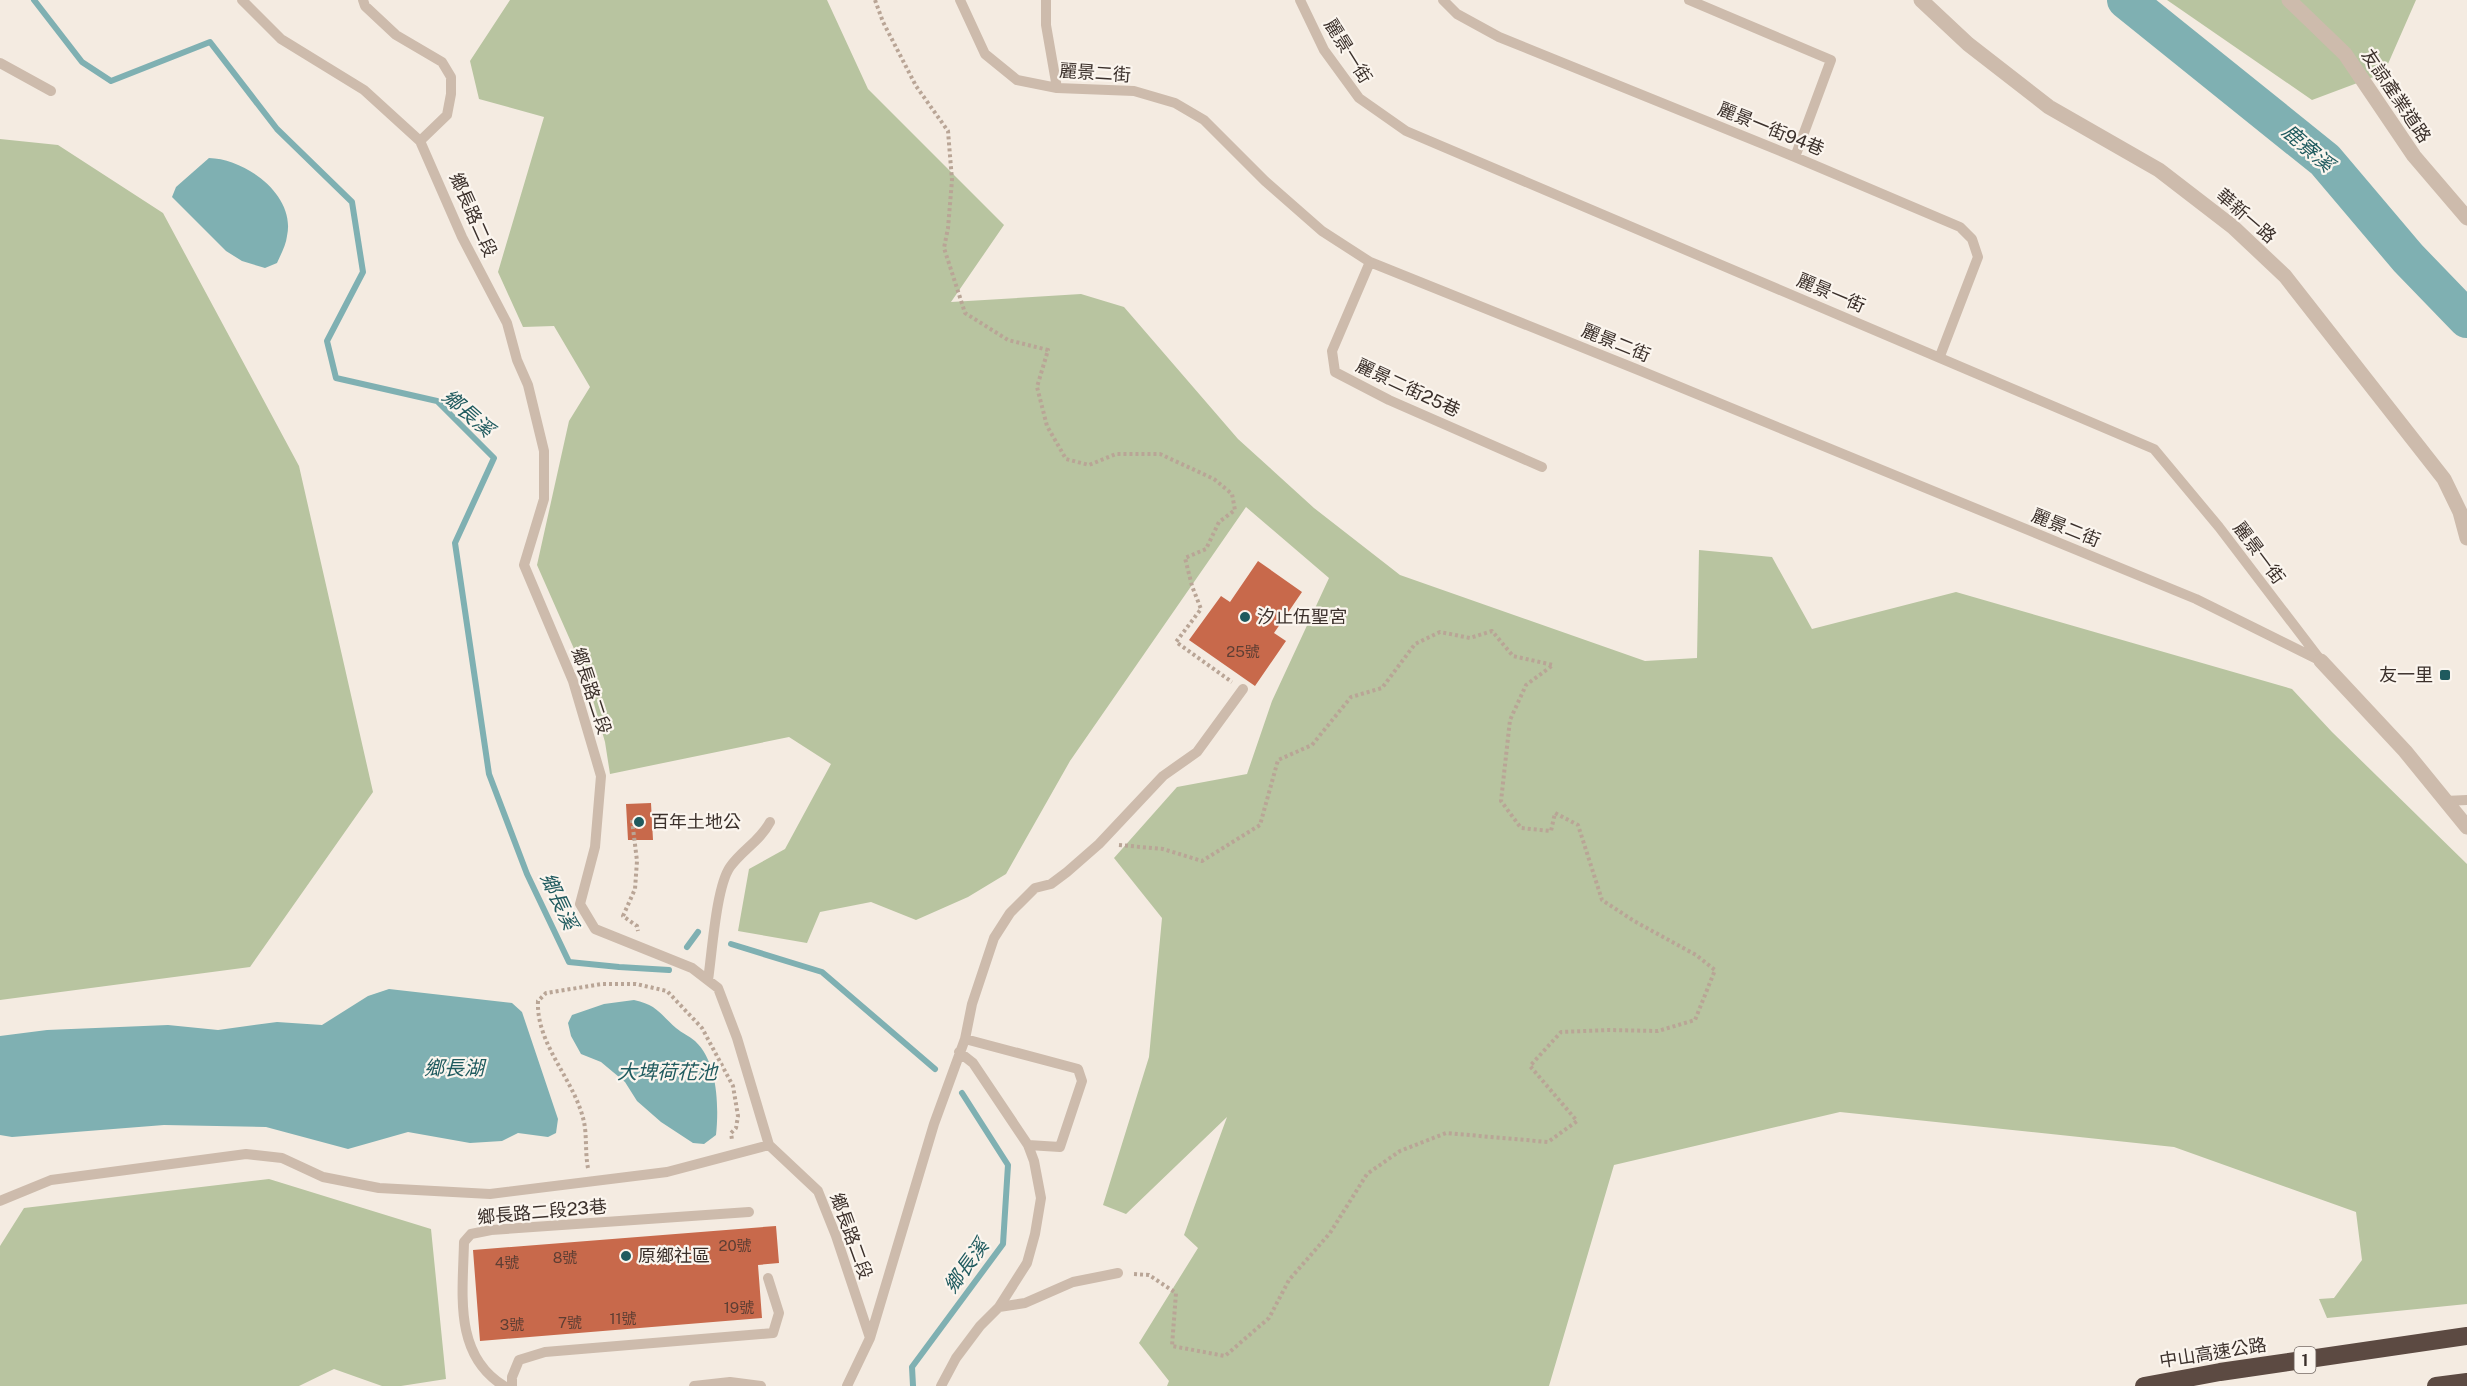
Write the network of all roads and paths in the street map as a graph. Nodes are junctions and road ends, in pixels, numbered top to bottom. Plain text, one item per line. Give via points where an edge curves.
1 (242, 0) edge
2 (363, 0) edge
3 (875, 0) edge
4 (960, 0) edge
5 (1046, 0) edge
6 (1300, 0) edge
7 (1443, 0) edge
8 (1689, 0) edge
9 (1921, 0) edge
10 (2289, 0) edge
11 (0, 63) edge
12 (1057, 88) junction
13 (51, 91) dead end
14 (420, 141) junction
15 (1796, 157) junction
16 (2467, 218) edge
17 (1370, 262) junction
18 (1940, 356) junction
19 (1542, 466) dead end
20 (2467, 538) edge
21 (2321, 661) junction
22 (1243, 689) joint
23 (2467, 800) edge
24 (2445, 801) junction
25 (632, 820) dead end
26 (770, 822) dead end
27 (2467, 827) edge
28 (1099, 844) junction
29 (638, 947) junction
30 (708, 980) junction
31 (964, 1039) junction
32 (959, 1052) junction
33 (769, 1145) junction
34 (1028, 1145) junction
35 (734, 1155) junction
36 (590, 1180) junction
37 (0, 1201) edge
38 (749, 1212) dead end
39 (1118, 1273) joint
40 (768, 1278) dead end
41 (999, 1307) junction
42 (2467, 1336) edge
43 (870, 1338) junction
44 (2467, 1382) edge
45 (504, 1386) edge
46 (512, 1386) edge
47 (694, 1386) edge
48 (760, 1386) edge
49 (847, 1386) edge
50 (941, 1386) edge
51 (2144, 1386) edge
52 (2436, 1386) edge

1 - 14 lane, 鄉長路二段 via 281,39 364,90
2 - 14 lane via 364,6 396,36 442,62 451,77 447,115
3 - 22 path via 916,86 948,131 952,180 944,248 965,313 1008,340 1048,350 1037,387 1047,426 1066,459 1089,465 1116,454 1160,454 1214,478 1232,494 1235,510 1219,522 1206,549 1185,558 1201,609 1176,642
4 - 12 lane, 麗景二街 via 985,54 1017,80
5 - 12 lane via 1046,25
6 - 18 lane, 麗景一街 via 1324,50 1359,98 1406,131
7 - 15 lane, 麗景一街94巷 via 1457,14 1499,37
8 - 15 lane via 1831,60
9 - 20 street, 華新一路 via 1968,44 2049,107 2159,170 2233,227 2285,276 2444,479
10 - 16 street, 友諒產業道路 via 2345,54 2414,156
11 - 13 lane
12 - 17 lane, 麗景二街 via 1134,91 1175,103 1204,120 1264,181 1322,231
14 - 29 lane, 鄉長路二段 via 462,237 507,323 544,451 544,499 524,565 573,681 601,776 595,847 580,904 595,929
15 - 18 lane, 麗景一街94巷 via 1960,227 1972,239 1978,257
17 - 19 lane, 麗景二街25巷 via 1332,351 1335,372 1389,400
17 - 21 lane, 麗景二街 via 2196,599
18 - 21 lane, 麗景一街 via 2154,449
21 - 24 street via 2405,751
22 - 28 lane via 1197,752 1163,776
23 - 24 lane
24 - 27 street
25 - 29 path via 637,861 635,889 623,916 638,926
26 - 30 lane via 763,836 729,868 721,892
28 - 31 lane via 1051,884 1035,888 1010,914 994,938
28 - 39 path via 1163,849 1202,861 1260,825 1278,760 1312,745 1351,697 1382,688 1415,644 1440,632 1470,638 1492,631 1513,656 1553,665 1526,685 1510,720 1501,801 1521,828 1551,831 1556,813 1578,825 1602,900 1715,970 1695,1020 1658,1032 1561,1032 1530,1065 1576,1121 1548,1142 1446,1133 1400,1151 1367,1174 1330,1233 1289,1280 1269,1318 1225,1356 1172,1346 1176,1293 1149,1275
29 - 30 lane, 鄉長路二段 via 692,968
30 - 33 lane, 鄉長路二段 via 718,988 737,1038
31 - 32 lane
31 - 34 lane via 1078,1069 1082,1081 1060,1147
32 - 34 lane via 973,1064
32 - 43 lane
33 - 35 lane
33 - 43 lane, 鄉長路二段 via 818,1191
34 - 41 lane via 1041,1198 1035,1234 1027,1263
35 - 36 lane via 666,1172
35 - 36 path via 731,1133 738,1116 733,1086 702,1028 667,991 636,984 565,988 546,993 538,1000 537,1011 584,1122
36 - 37 lane via 490,1194 379,1188 323,1177 282,1158 246,1154 51,1180
38 - 45 lane, 鄉長路二段23巷 via 471,1234 464,1242 462,1313 468,1342 478,1361
39 - 41 lane via 1073,1282 1025,1303
40 - 46 lane via 779,1313 773,1333 545,1352 519,1360
41 - 50 lane via 956,1358
42 - 51 highway, 中山高速公路 / 1
43 - 49 lane
44 - 52 highway
47 - 48 lane via 730,1382

